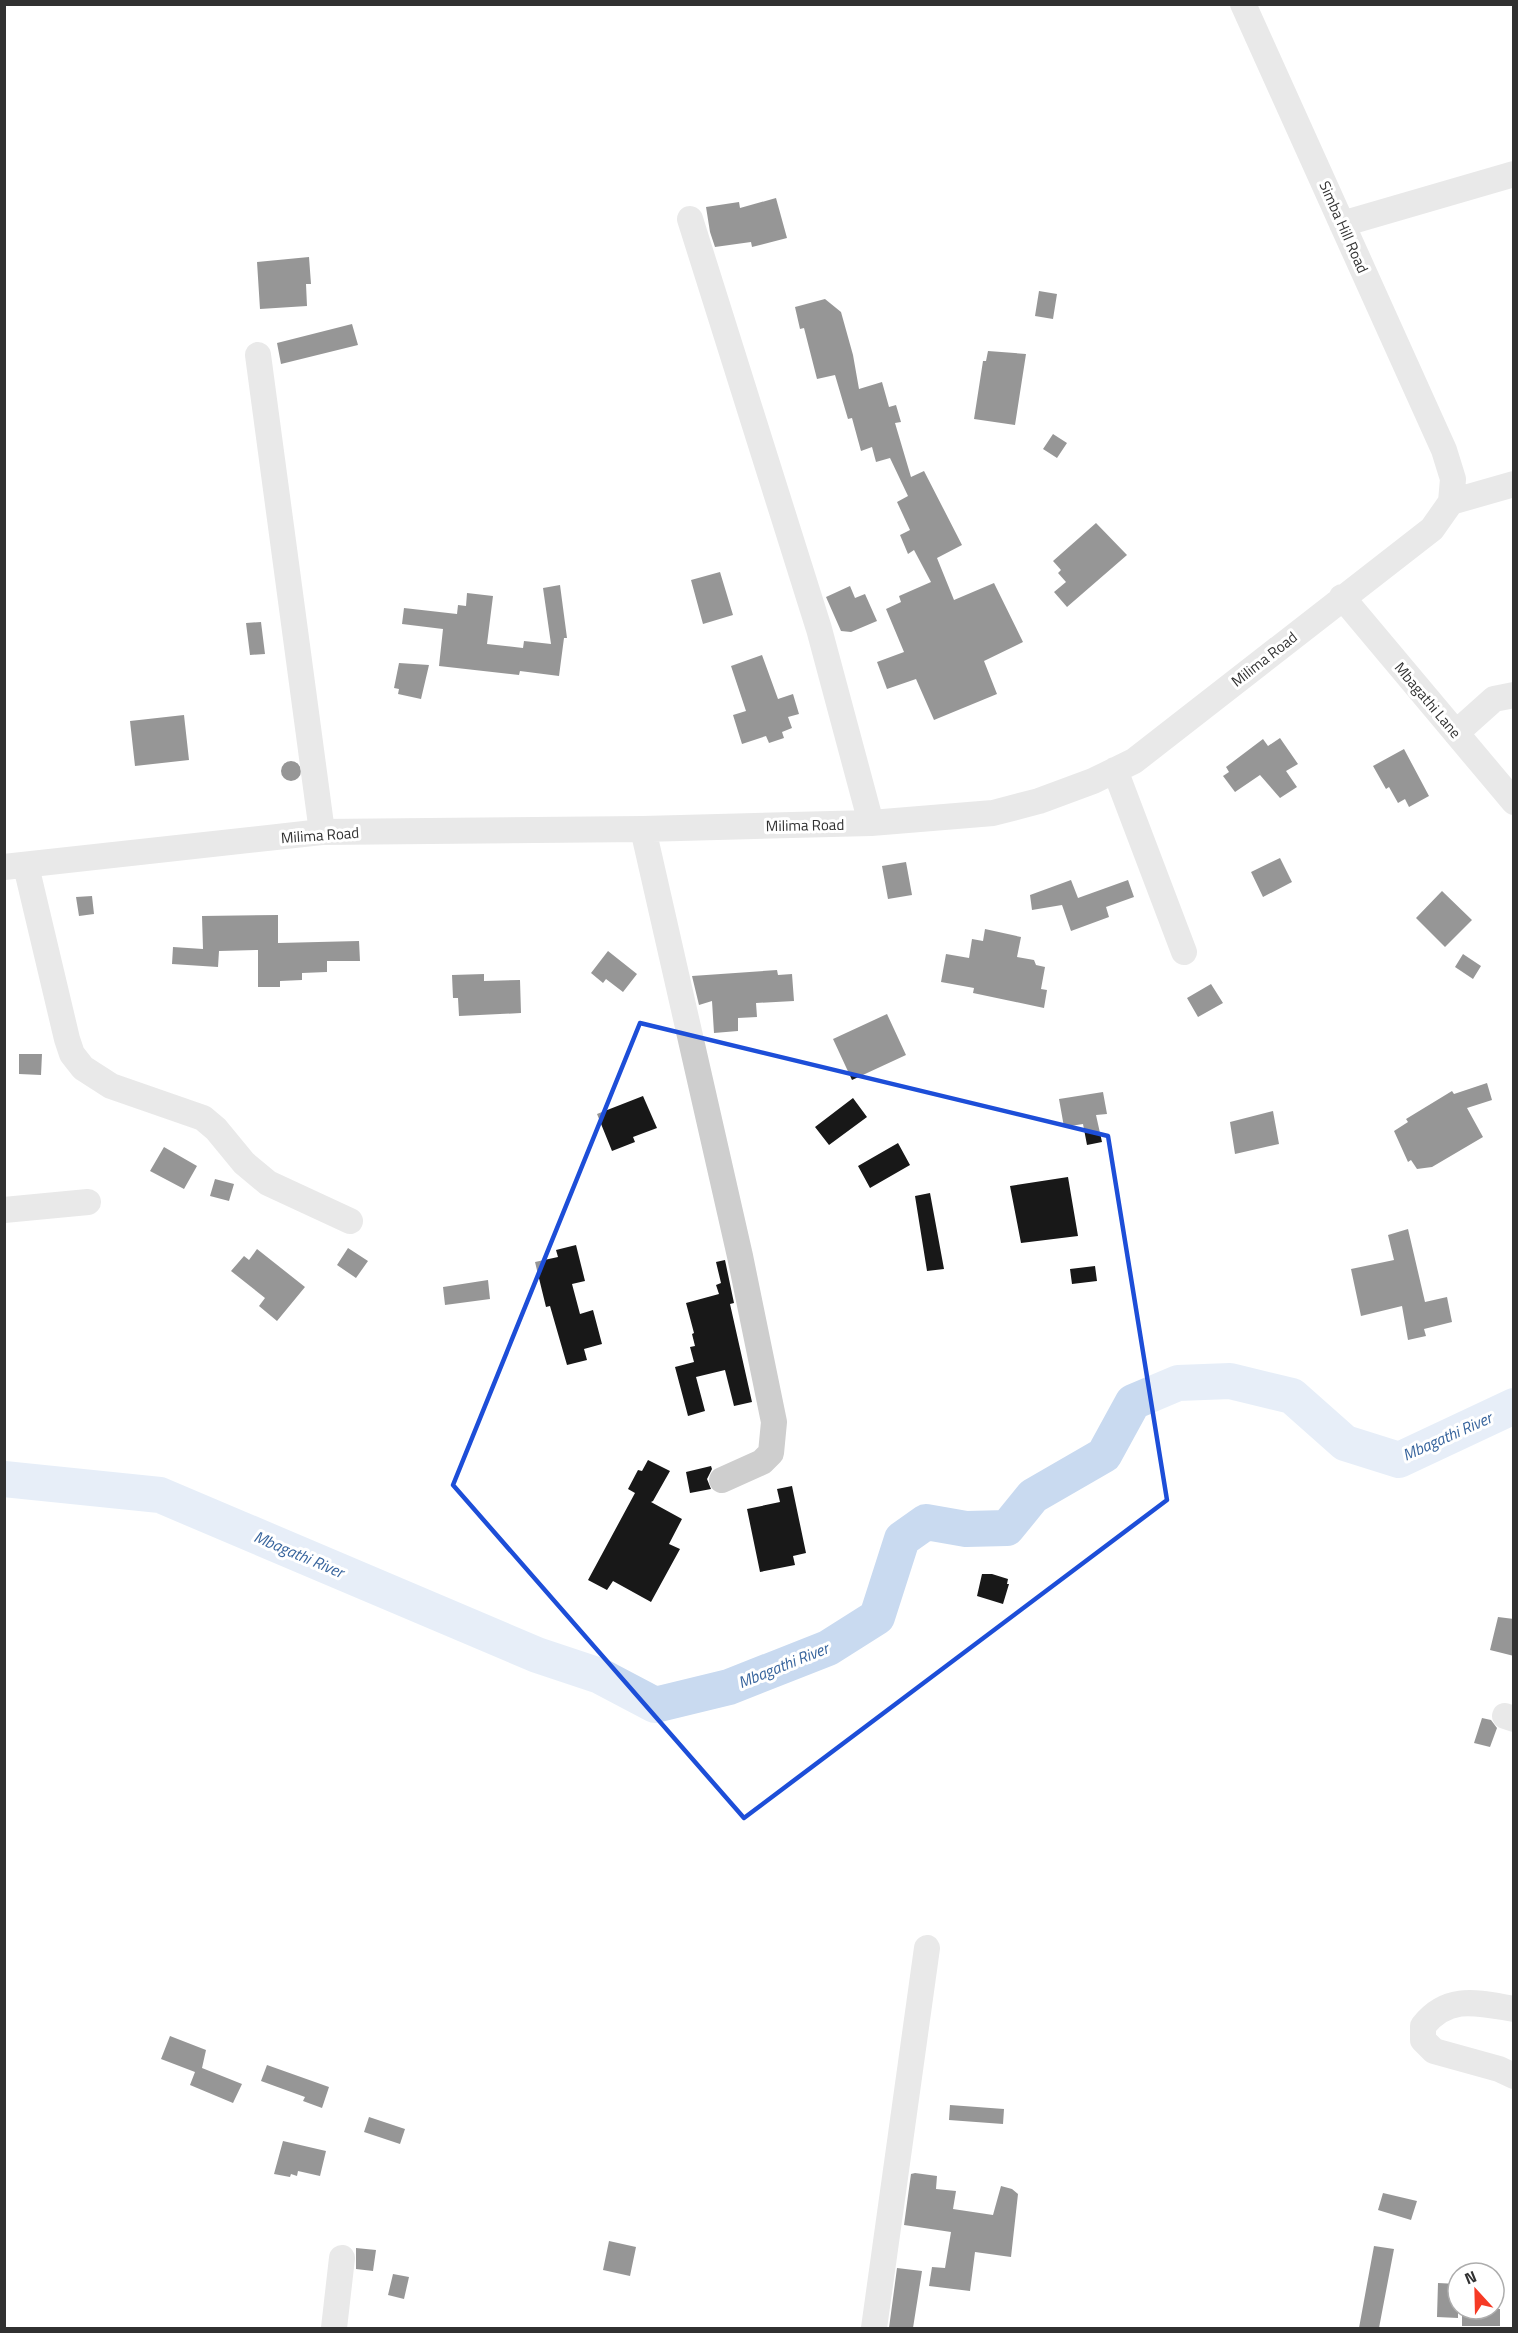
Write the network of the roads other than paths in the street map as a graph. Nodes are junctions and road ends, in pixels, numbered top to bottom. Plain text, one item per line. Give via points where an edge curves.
1 (1243, 4) edge
2 (1514, 174) edge
3 (690, 219) dead end
4 (1342, 224) junction
5 (258, 355) dead end
6 (1514, 484) edge
7 (1451, 502) junction
8 (1342, 597) junction
9 (1514, 695) edge
10 (1456, 733) junction
11 (1115, 770) junction
12 (1514, 802) edge
13 (871, 823) junction
14 (643, 829) junction
15 (322, 832) junction
16 (15, 867) edge
17 (1184, 952) dead end
18 (88, 1202) dead end
19 (4, 1210) edge
20 (350, 1221) dead end
21 (723, 1480) dead end
22 (927, 1948) dead end
23 (1514, 2009) edge
24 (1514, 2076) edge
25 (342, 2258) dead end
26 (334, 2328) edge
27 (874, 2328) edge

1 - 4 street, Simba Hill Road
2 - 4 street
3 - 13 street via 819,628
4 - 7 street, Simba Hill Road via 1444,450 1453,479
5 - 15 street
6 - 7 street
7 - 8 street, Milima Road via 1432,529
8 - 10 street, Mbagathi Lane
8 - 11 street, Milima Road via 1134,761
9 - 10 street via 1494,699
10 - 12 street, Mbagathi Lane
11 - 13 street, Milima Road via 1039,801 993,813
11 - 17 street
13 - 14 street, Milima Road
14 - 15 street, Milima Road
14 - 21 street via 774,1422 771,1453 762,1462
15 - 16 street, Milima Road
16 - 20 street via 72,1054 83,1068 111,1086 202,1118 268,1183
18 - 19 street
22 - 27 street
23 - 24 street via 1473,2002 1450,2005 1433,2013 1423,2026 1423,2040 1434,2050
25 - 26 street

